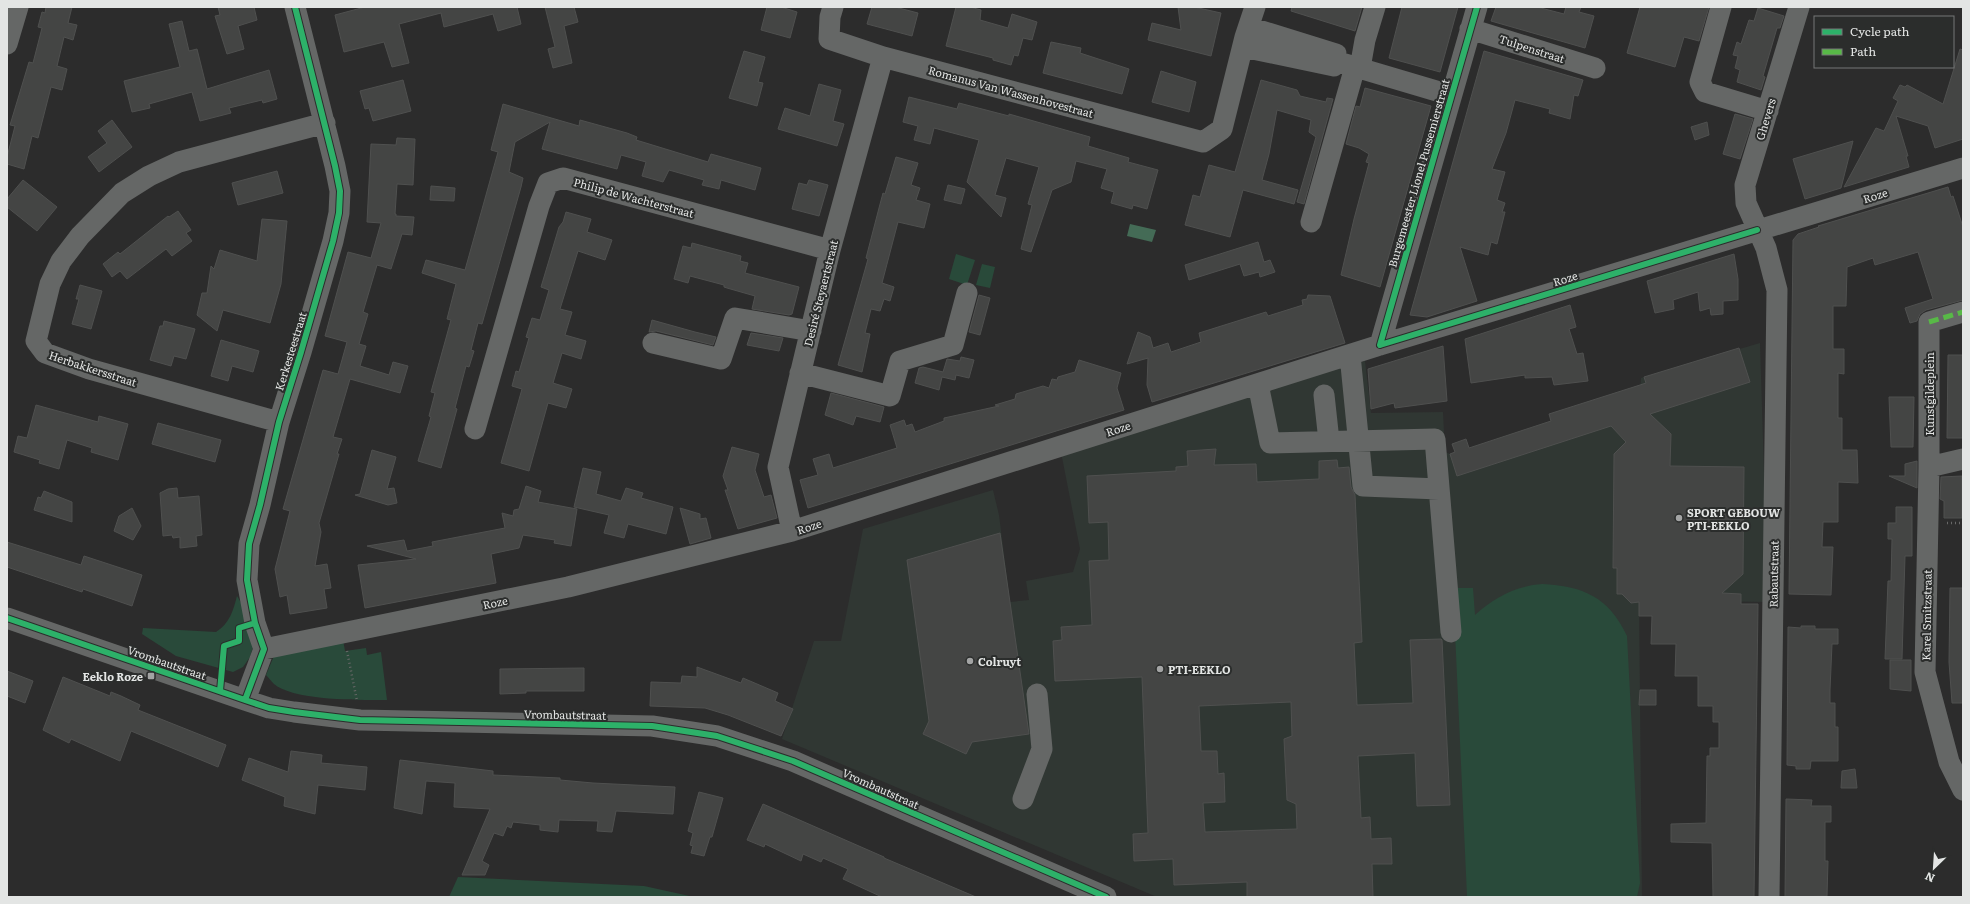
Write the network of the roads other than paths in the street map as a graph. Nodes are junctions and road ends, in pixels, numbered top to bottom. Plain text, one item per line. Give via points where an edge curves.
1 (18, 7) edge
2 (295, 7) edge
3 (833, 7) edge
4 (1255, 7) edge
5 (1375, 7) edge
6 (1476, 7) edge
7 (1721, 7) edge
8 (1799, 7) edge
9 (1248, 27) junction
10 (1470, 28) junction
11 (7, 44) edge
12 (1242, 47) junction
13 (883, 57) junction
14 (1350, 65) junction
15 (1595, 68) dead end
16 (1450, 95) junction
17 (1768, 110) junction
18 (325, 123) junction
19 (1963, 168) edge
20 (1311, 222) dead end
21 (1757, 230) junction
22 (830, 250) junction
23 (968, 293) dead end
24 (1963, 312) edge
25 (811, 331) junction
26 (653, 343) dead end
27 (1380, 345) junction
28 (1350, 355) junction
29 (800, 373) junction
30 (1258, 384) junction
31 (1324, 396) dead end
32 (279, 422) junction
33 (475, 429) dead end
34 (1329, 441) junction
35 (1357, 441) junction
36 (1963, 459) edge
37 (1929, 467) junction
38 (1439, 489) junction
39 (792, 531) junction
40 (7, 618) edge
41 (1451, 632) dead end
42 (264, 649) junction
43 (1037, 694) dead end
44 (245, 700) junction
45 (1963, 790) edge
46 (1023, 799) dead end
47 (1106, 897) edge
48 (1769, 897) edge

1 - 11 street
2 - 18 street, Kerkesteestraat
3 - 13 street, Romanus Van Wassenhovestraat via 829,39
4 - 9 street
5 - 14 street via 1365,40
6 - 10 street, Burgemeester Lionel Pussemierstraat
7 - 17 street via 1700,82 1702,87 1705,92
8 - 17 street, Ghevers
9 - 12 street
9 - 14 street via 1336,54
10 - 15 street, Tulpenstraat
10 - 16 street, Burgemeester Lionel Pussemierstraat
12 - 13 street, Romanus Van Wassenhovestraat via 1222,129 1203,142
12 - 14 street via 1334,66
13 - 22 street, Desiré Steyaertstraat
14 - 16 street
14 - 20 street
16 - 27 street, Burgemeester Lionel Pussemierstraat
17 - 21 street, Ghevers via 1745,185 1746,204
18 - 32 street, Kerkesteestraat via 340,191 339,213
18 - 32 street, Herbakkersstraat via 179,162 149,176 122,193 80,236 61,262 50,284 36,341 45,353 75,364
19 - 21 street, Roze
21 - 27 street, Roze
21 - 48 street, Rabautstraat via 1766,248 1777,290
22 - 25 street, Desiré Steyaertstraat
22 - 33 street, Philip de Wachterstraat via 563,178 548,182
23 - 29 street via 952,345 900,361 890,396
24 - 37 street, Kunstgildeplein via 1929,322
25 - 26 street via 735,318 721,359
25 - 29 street, Desiré Steyaertstraat
27 - 28 street, Roze
28 - 30 street, Roze
28 - 35 street
29 - 39 street, Desiré Steyaertstraat via 778,466
30 - 34 street via 1270,443
30 - 39 street, Roze
31 - 34 street
32 - 42 street, Kerkesteestraat via 249,544 247,580 255,623
34 - 35 street
35 - 38 street via 1363,486
35 - 38 street via 1435,439
36 - 37 street
37 - 45 street, Karel Smitzstraat via 1925,672 1949,762
38 - 41 street
39 - 42 street, Roze via 568,587
40 - 44 street, Vrombautstraat
42 - 44 street
43 - 46 street via 1042,748
44 - 47 street, Vrombautstraat via 288,711 360,720 652,726 716,736 793,761

